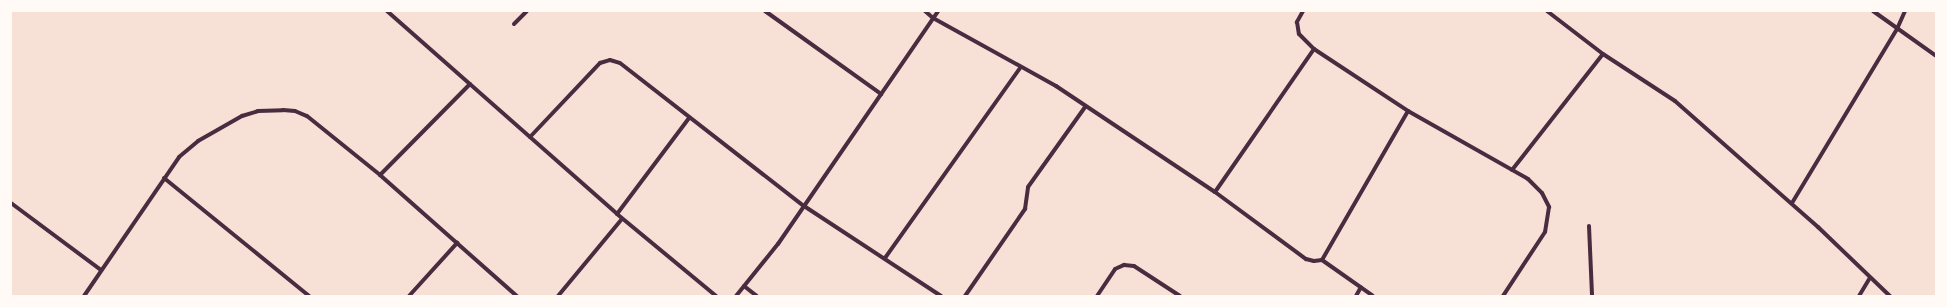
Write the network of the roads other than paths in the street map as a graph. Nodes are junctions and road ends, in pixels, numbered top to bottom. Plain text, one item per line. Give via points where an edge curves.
1 (387, 11) edge
2 (527, 11) edge
3 (765, 11) edge
4 (925, 11) edge
5 (938, 11) edge
6 (1303, 11) edge
7 (1547, 11) edge
8 (1873, 11) edge
9 (1905, 11) edge
10 (933, 18) junction
11 (514, 24) dead end
12 (1897, 28) junction
13 (1314, 49) junction
14 (1603, 54) junction
15 (1936, 56) edge
16 (1020, 68) junction
17 (470, 84) junction
18 (881, 94) junction
19 (1085, 107) junction
20 (1408, 111) junction
21 (689, 118) junction
22 (530, 137) junction
23 (1512, 170) junction
24 (380, 175) junction
25 (164, 178) junction
26 (1215, 192) junction
27 (11, 203) edge
28 (1792, 203) junction
29 (804, 206) junction
30 (617, 214) junction
31 (622, 219) junction
32 (1589, 226) dead end
33 (457, 243) junction
34 (885, 258) junction
35 (1322, 260) junction
36 (101, 270) junction
37 (1870, 278) junction
38 (744, 286) junction
39 (1361, 288) junction
40 (84, 296) edge
41 (309, 296) edge
42 (409, 296) edge
43 (517, 296) edge
44 (558, 296) edge
45 (716, 296) edge
46 (736, 296) edge
47 (757, 296) edge
48 (941, 296) edge
49 (965, 296) edge
50 (1097, 296) edge
51 (1180, 296) edge
52 (1356, 296) edge
53 (1373, 296) edge
54 (1504, 296) edge
55 (1592, 296) edge
56 (1859, 296) edge
57 (1890, 296) edge

1 - 17 street
2 - 11 street
3 - 18 street
4 - 10 street
5 - 10 street
6 - 13 street via 1297,22 1299,34
7 - 14 street
8 - 12 street
9 - 12 street
10 - 16 street
10 - 18 street
12 - 15 street
12 - 28 street
13 - 20 street
13 - 26 street
14 - 23 street
14 - 28 street via 1675,100
16 - 19 street via 1056,86
16 - 34 street
17 - 22 street
17 - 24 street
18 - 29 street
19 - 26 street
19 - 49 street via 1028,187 1025,209
20 - 23 street
20 - 35 street
21 - 22 street via 620,63 610,60 600,63
21 - 29 street
21 - 30 street
22 - 30 street
23 - 54 street via 1528,179 1542,193 1549,207 1545,232
24 - 25 street via 307,116 296,111 283,110 258,111 242,116 198,141 179,157
24 - 33 street
25 - 36 street
25 - 41 street
26 - 35 street via 1306,259
27 - 36 street
28 - 37 street
29 - 34 street
29 - 38 street
30 - 31 street
31 - 44 street
31 - 45 street
32 - 55 street
33 - 42 street
33 - 43 street
34 - 48 street
35 - 39 street
36 - 40 street
37 - 56 street
37 - 57 street
38 - 46 street
38 - 47 street
39 - 52 street
39 - 53 street
50 - 51 street via 1115,269 1124,265 1134,266

